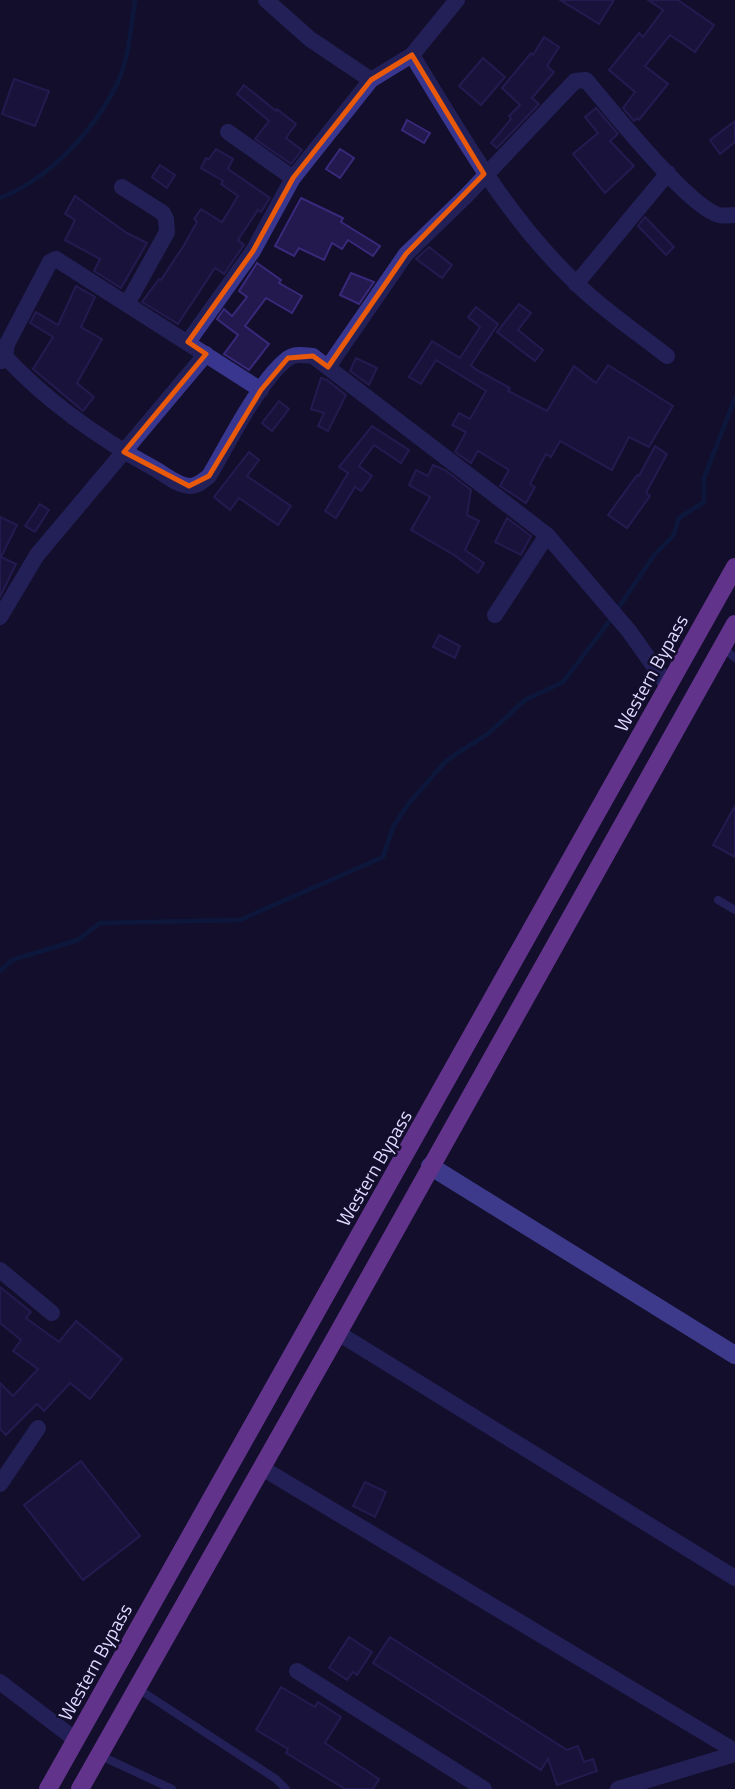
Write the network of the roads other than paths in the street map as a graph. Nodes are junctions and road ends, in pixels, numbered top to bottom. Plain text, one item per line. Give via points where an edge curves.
1 (266, 0) edge
2 (457, 0) edge
3 (412, 54) junction
4 (371, 80) junction
5 (228, 132) dead end
6 (668, 173) junction
7 (484, 174) junction
8 (293, 178) junction
9 (122, 187) dead end
10 (735, 215) edge
11 (576, 284) junction
12 (127, 304) junction
13 (188, 342) junction
14 (206, 354) junction
15 (2, 356) edge
16 (667, 356) dead end
17 (328, 367) junction
18 (261, 390) junction
19 (124, 452) junction
20 (547, 535) junction
21 (735, 567) edge
22 (495, 615) dead end
23 (0, 617) edge
24 (735, 624) edge
25 (728, 653) edge
26 (668, 686) junction
27 (718, 900) dead end
28 (735, 910) edge
29 (430, 1166) junction
30 (0, 1270) edge
31 (52, 1313) dead end
32 (338, 1333) junction
33 (735, 1355) edge
34 (38, 1428) dead end
35 (262, 1468) junction
36 (0, 1484) edge
37 (735, 1578) edge
38 (297, 1671) dead end
39 (0, 1682) edge
40 (137, 1688) junction
41 (76, 1740) junction
42 (735, 1752) edge
43 (99, 1755) junction
44 (48, 1789) edge
45 (80, 1789) edge
46 (172, 1789) edge
47 (286, 1789) edge
48 (484, 1789) edge
49 (618, 1789) edge

1 - 4 street via 310,39
2 - 3 street
3 - 4 street
3 - 7 street
4 - 8 street
5 - 8 street
6 - 7 street via 580,78
6 - 10 street via 698,203 718,215
6 - 11 street
7 - 11 street
7 - 17 street via 406,254
8 - 13 street via 253,251
9 - 12 street via 163,213 167,232
11 - 16 street
12 - 13 street
12 - 15 street via 52,260
13 - 14 street
14 - 18 street
14 - 19 street
15 - 19 street via 81,425
17 - 18 street via 313,356 288,358
17 - 20 street
18 - 19 street via 209,476 199,483 190,486 176,481
19 - 23 street via 37,555
20 - 22 street
20 - 26 street via 629,631
21 - 26 main road, Western Bypass
24 - 25 main road
25 - 29 main road
26 - 41 main road, Western Bypass
27 - 28 lane
29 - 32 main road
29 - 33 street
30 - 31 street
32 - 35 main road
32 - 37 street
34 - 36 street
35 - 40 main road
35 - 42 street
38 - 48 street
39 - 41 street
40 - 43 main road
40 - 47 lane
41 - 44 main road, Western Bypass
42 - 49 street
43 - 45 main road
43 - 46 lane

